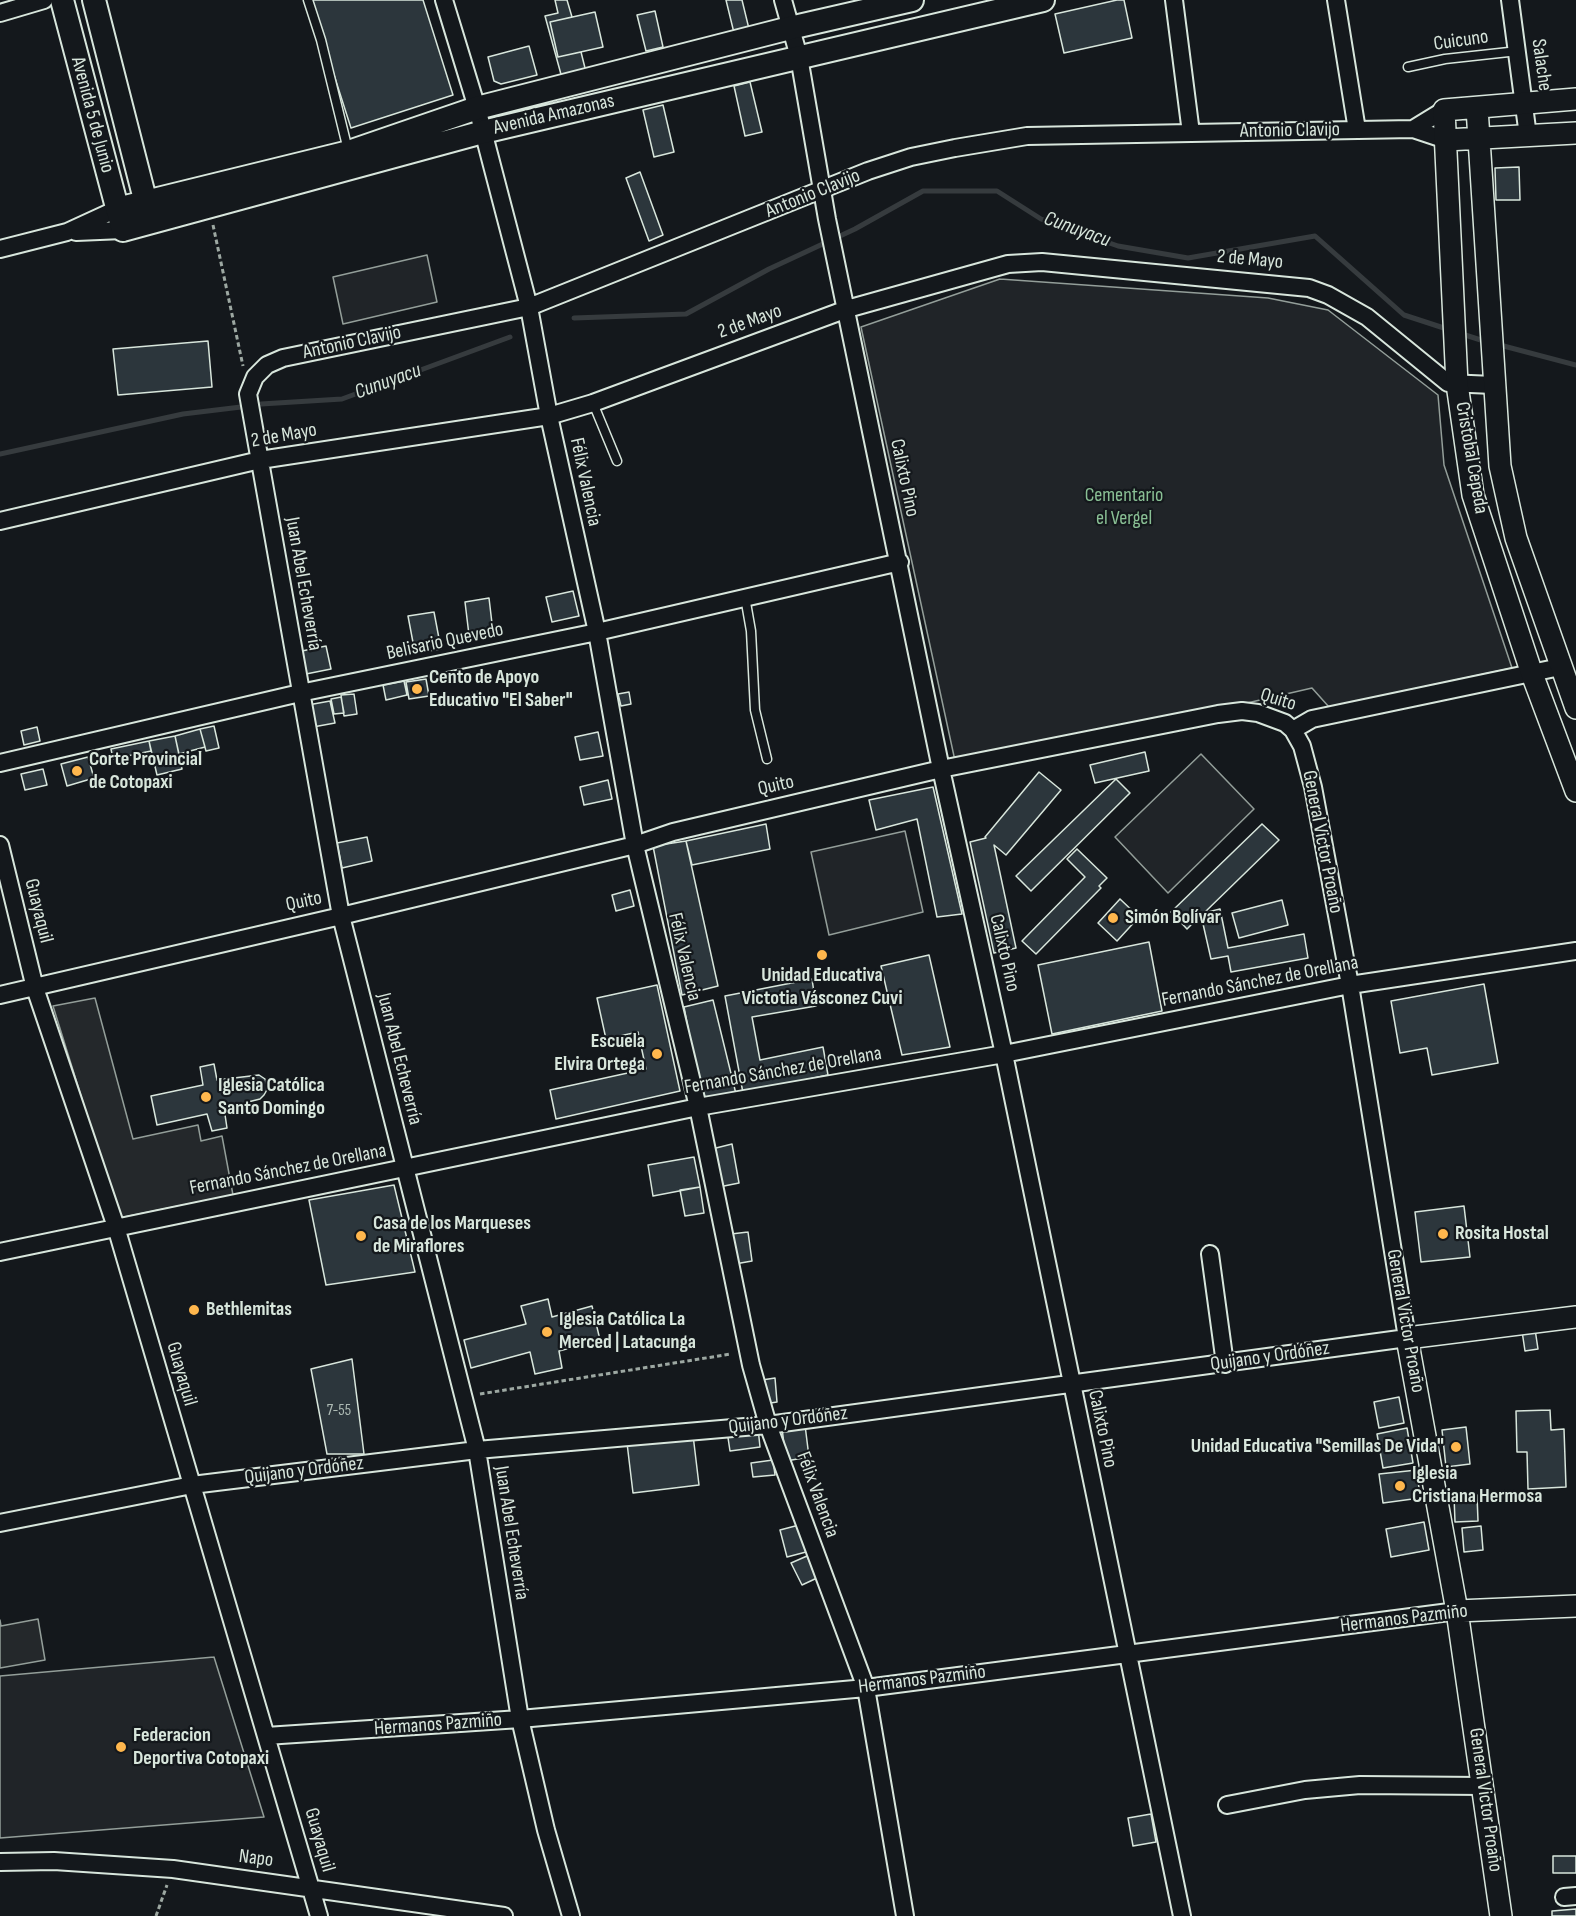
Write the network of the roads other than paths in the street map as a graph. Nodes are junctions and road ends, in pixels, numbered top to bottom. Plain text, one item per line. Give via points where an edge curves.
1 (44, 0) edge
2 (62, 0) edge
3 (94, 0) edge
4 (308, 0) edge
5 (444, 0) edge
6 (783, 0) edge
7 (912, 0) edge
8 (1043, 0) edge
9 (1174, 0) edge
10 (1336, 0) edge
11 (1510, 0) edge
12 (0, 13) edge
13 (790, 28) junction
14 (1518, 51) junction
15 (799, 57) junction
16 (1408, 67) dead end
17 (1576, 99) edge
18 (1525, 104) junction
19 (477, 108) junction
20 (1477, 108) junction
21 (1444, 110) junction
22 (1413, 129) junction
23 (1357, 130) junction
24 (483, 132) junction
25 (1191, 133) junction
26 (1576, 133) edge
27 (1528, 136) junction
28 (1479, 139) junction
29 (1446, 140) junction
30 (350, 160) junction
31 (823, 191) junction
32 (148, 212) junction
33 (120, 220) junction
34 (0, 249) edge
35 (529, 307) junction
36 (847, 309) junction
37 (1457, 384) junction
38 (1493, 385) junction
39 (249, 394) joint
40 (593, 403) junction
41 (549, 416) junction
42 (260, 460) junction
43 (617, 461) dead end
44 (0, 521) edge
45 (900, 562) junction
46 (745, 597) junction
47 (597, 632) junction
48 (1560, 667) junction
49 (1532, 674) junction
50 (300, 693) junction
51 (1576, 708) edge
52 (1293, 730) junction
53 (766, 759) dead end
54 (0, 763) edge
55 (941, 769) junction
56 (1576, 791) edge
57 (0, 845) edge
58 (635, 845) junction
59 (341, 916) junction
60 (1576, 951) edge
61 (1350, 986) junction
62 (35, 988) junction
63 (0, 995) edge
64 (1004, 1054) junction
65 (698, 1107) junction
66 (404, 1168) junction
67 (116, 1227) junction
68 (0, 1252) edge
69 (1210, 1254) dead end
70 (1576, 1317) edge
71 (1407, 1338) junction
72 (1225, 1364) junction
73 (1071, 1383) junction
74 (768, 1425) junction
75 (477, 1450) junction
76 (192, 1485) junction
77 (0, 1523) edge
78 (1576, 1606) edge
79 (1457, 1611) junction
80 (1130, 1654) junction
81 (866, 1688) junction
82 (520, 1719) junction
83 (266, 1736) junction
84 (1483, 1786) junction
85 (1227, 1805) dead end
86 (0, 1862) edge
87 (311, 1887) junction
88 (319, 1916) edge
89 (504, 1916) edge
90 (572, 1916) edge
91 (905, 1916) edge
92 (1182, 1916) edge
93 (1501, 1916) edge

1 - 12 street
2 - 33 main road, Avenida 5 de Junio
3 - 32 main road, Avenida 5 de Junio
4 - 30 lane
5 - 19 street, Félix Valencia
6 - 13 street, Calixto Pino
7 - 13 main road, Avenida Amazonas
8 - 15 main road, Avenida Amazonas
9 - 25 street
10 - 23 street
11 - 14 street, Salache
13 - 15 street, Calixto Pino
13 - 19 main road, Avenida Amazonas
14 - 16 lane, Cuicuno via 1445,58
14 - 18 street, Salache
15 - 24 main road, Avenida Amazonas
15 - 31 street, Calixto Pino
17 - 18 street
18 - 20 street
18 - 27 street, Salache
19 - 24 street, Félix Valencia
19 - 30 main road, Avenida Amazonas
20 - 21 street
20 - 28 street, Cristobal Cepeda
21 - 22 street
21 - 29 street, Cristobal Cepeda
22 - 23 street, Antonio Clavijo
22 - 29 street, Antonio Clavijo
23 - 25 street, Antonio Clavijo
24 - 30 main road, Avenida Amazonas
24 - 35 street, Félix Valencia
25 - 31 street, Antonio Clavijo via 1027,136 911,157
26 - 27 street, Antonio Clavijo
27 - 28 street, Antonio Clavijo
28 - 29 street, Antonio Clavijo
28 - 38 street, Cristobal Cepeda
29 - 37 street, Cristobal Cepeda
30 - 32 main road, Avenida Amazonas
30 - 32 main road, Avenida Amazonas via 210,207
31 - 35 street, Antonio Clavijo
31 - 36 street, Calixto Pino
32 - 33 main road, Avenida Amazonas
33 - 34 street, Avenida Amazonas
35 - 39 street, Antonio Clavijo via 283,358 267,365 255,377
35 - 41 street, Félix Valencia
36 - 37 street, 2 de Mayo via 1008,264 1042,262 1284,284 1309,288 1347,304 1442,379
36 - 40 street, 2 de Mayo
36 - 45 street, Calixto Pino
37 - 38 street, 2 de Mayo
37 - 49 street, Cristobal Cepeda via 1473,495
38 - 48 street, Cristobal Cepeda via 1500,466 1516,538
39 - 42 street, Juan Abel Echeverría
40 - 41 street, 2 de Mayo
40 - 43 lane
41 - 42 street, 2 de Mayo
41 - 47 street, Félix Valencia
42 - 44 street, 2 de Mayo
42 - 50 street, Juan Abel Echeverría
45 - 46 street, Belisario Quevedo
45 - 55 street, Calixto Pino
46 - 47 street, Belisario Quevedo
46 - 53 lane via 755,710
47 - 50 street, Belisario Quevedo
47 - 58 street, Félix Valencia
48 - 49 street, Quito
48 - 51 street, Cristobal Cepeda
49 - 52 street, Quito via 1312,719
49 - 56 street, Cristobal Cepeda
50 - 54 street, Belisario Quevedo
50 - 59 street, Juan Abel Echeverría
52 - 55 street, Quito via 1273,718 1242,711
52 - 61 street, General Victor Proaño via 1302,746 1313,787
55 - 58 street, Quito via 673,832
55 - 64 street, Calixto Pino
57 - 62 street, Guayaquil
58 - 59 street, Quito
58 - 65 street, Félix Valencia
59 - 62 street, Quito
59 - 66 street, Juan Abel Echeverría
60 - 61 street, Fernando Sánchez de Orellana
61 - 64 street, Fernando Sánchez de Orellana
61 - 71 street, General Victor Proaño
62 - 63 street, Quito
62 - 67 street, Guayaquil
64 - 65 street, Fernando Sánchez de Orellana
64 - 73 street, Calixto Pino
65 - 66 street, Fernando Sánchez de Orellana
65 - 74 street, Félix Valencia via 748,1351
66 - 67 street, Fernando Sánchez de Orellana
66 - 75 street, Juan Abel Echeverría
67 - 68 street, Fernando Sánchez de Orellana
67 - 76 street, Guayaquil
69 - 72 street
70 - 71 street, Quijano y Ordóñez
71 - 72 street, Quijano y Ordóñez
71 - 79 street, General Victor Proaño
72 - 73 street, Quijano y Ordóñez
73 - 74 street, Quijano y Ordóñez
73 - 80 street, Calixto Pino
74 - 75 street, Quijano y Ordóñez
74 - 81 street, Félix Valencia
75 - 76 street, Quijano y Ordóñez
75 - 82 street, Juan Abel Echeverría
76 - 77 street, Quijano y Ordóñez
76 - 83 street, Guayaquil
78 - 79 street, Hermanos Pazmiño
79 - 80 street, Hermanos Pazmiño
79 - 84 street, General Victor Proaño
80 - 81 street, Hermanos Pazmiño
80 - 92 street, Calixto Pino
81 - 82 street, Hermanos Pazmiño
81 - 91 street, Félix Valencia
82 - 83 street, Hermanos Pazmiño
82 - 90 street, Juan Abel Echeverría via 546,1830
83 - 87 street, Guayaquil
84 - 85 street via 1360,1785 1305,1790
84 - 93 street, General Victor Proaño
86 - 87 street, Napo via 54,1861 173,1869
87 - 88 street, Guayaquil
87 - 89 street, Napo

